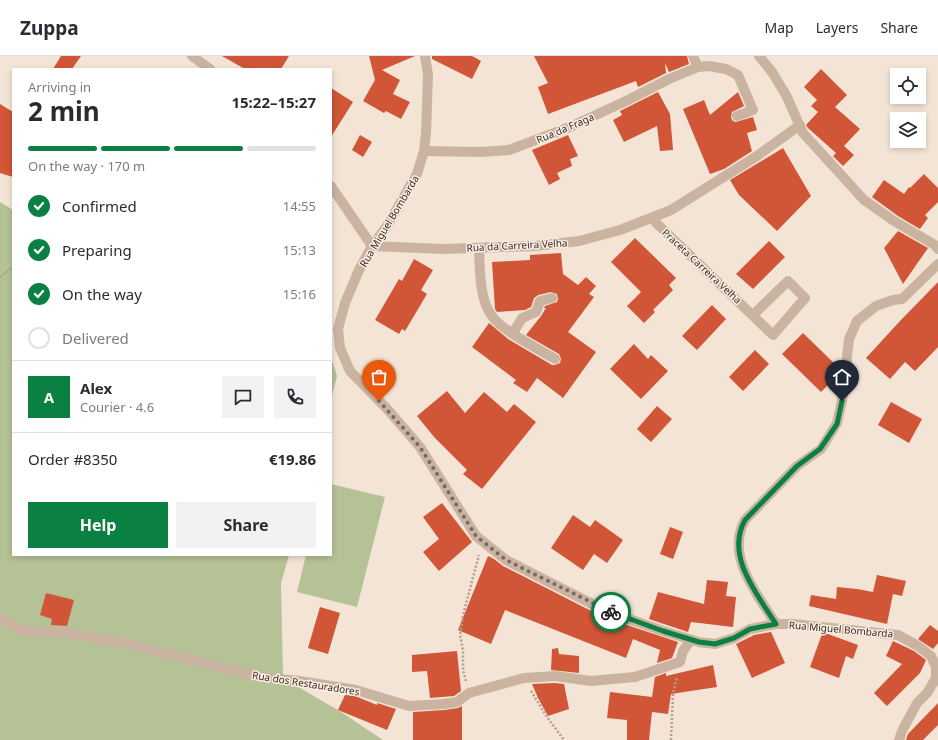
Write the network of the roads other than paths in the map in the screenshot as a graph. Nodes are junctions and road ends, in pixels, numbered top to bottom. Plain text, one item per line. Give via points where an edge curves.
1 (192, 56) edge
2 (693, 56) edge
3 (759, 56) edge
4 (427, 58) edge
5 (698, 67) junction
6 (209, 68) edge
7 (737, 116) dead end
8 (800, 125) junction
9 (424, 151) junction
10 (332, 187) edge
11 (650, 218) junction
12 (372, 246) junction
13 (479, 248) junction
14 (938, 249) edge
15 (938, 264) edge
16 (552, 298) dead end
17 (753, 315) junction
18 (513, 333) junction
19 (336, 345) edge
20 (555, 359) dead end
21 (0, 618) edge
22 (776, 624) junction
23 (692, 640) junction
24 (899, 740) edge

1 - 6 street
2 - 5 street
3 - 8 street via 786,95
4 - 9 street, Rua Miguel Bombarda
5 - 7 street, Rua da Fraga via 726,69 738,75 753,110
5 - 9 street, Rua da Fraga via 669,78 570,127 509,150
8 - 11 street, Rua da Carreira Velha via 683,203
8 - 14 street via 808,138 864,200
9 - 12 street, Rua Miguel Bombarda via 417,174 387,226
10 - 12 street
11 - 13 street, Rua da Carreira Velha via 620,230 579,241
11 - 17 street, Praceta Carreira Velha
12 - 13 street, Rua da Carreira Velha
12 - 19 street, Rua Miguel Bombarda via 345,303
13 - 18 street via 487,307 500,325
15 - 22 street via 902,299 876,306 856,321 849,339 837,424 820,449 797,466 745,520 740,529 738,542 744,572
16 - 18 street via 540,301 536,312 522,318
17 - 17 street, Praceta Carreira Velha via 773,335 805,298 788,281
18 - 20 street
19 - 23 street, Rua Miguel Bombarda via 350,371 420,447 482,542 506,560 606,611
21 - 23 street, Rua dos Restauradores via 22,631 63,632 119,642 259,677 356,690 409,706 457,702 469,693 524,678 555,676 591,681 635,677 680,662 683,651
22 - 23 street, Rua Miguel Bombarda via 750,629 715,644
22 - 24 street, Rua Miguel Bombarda via 898,635 931,656 936,667 936,678 917,703

